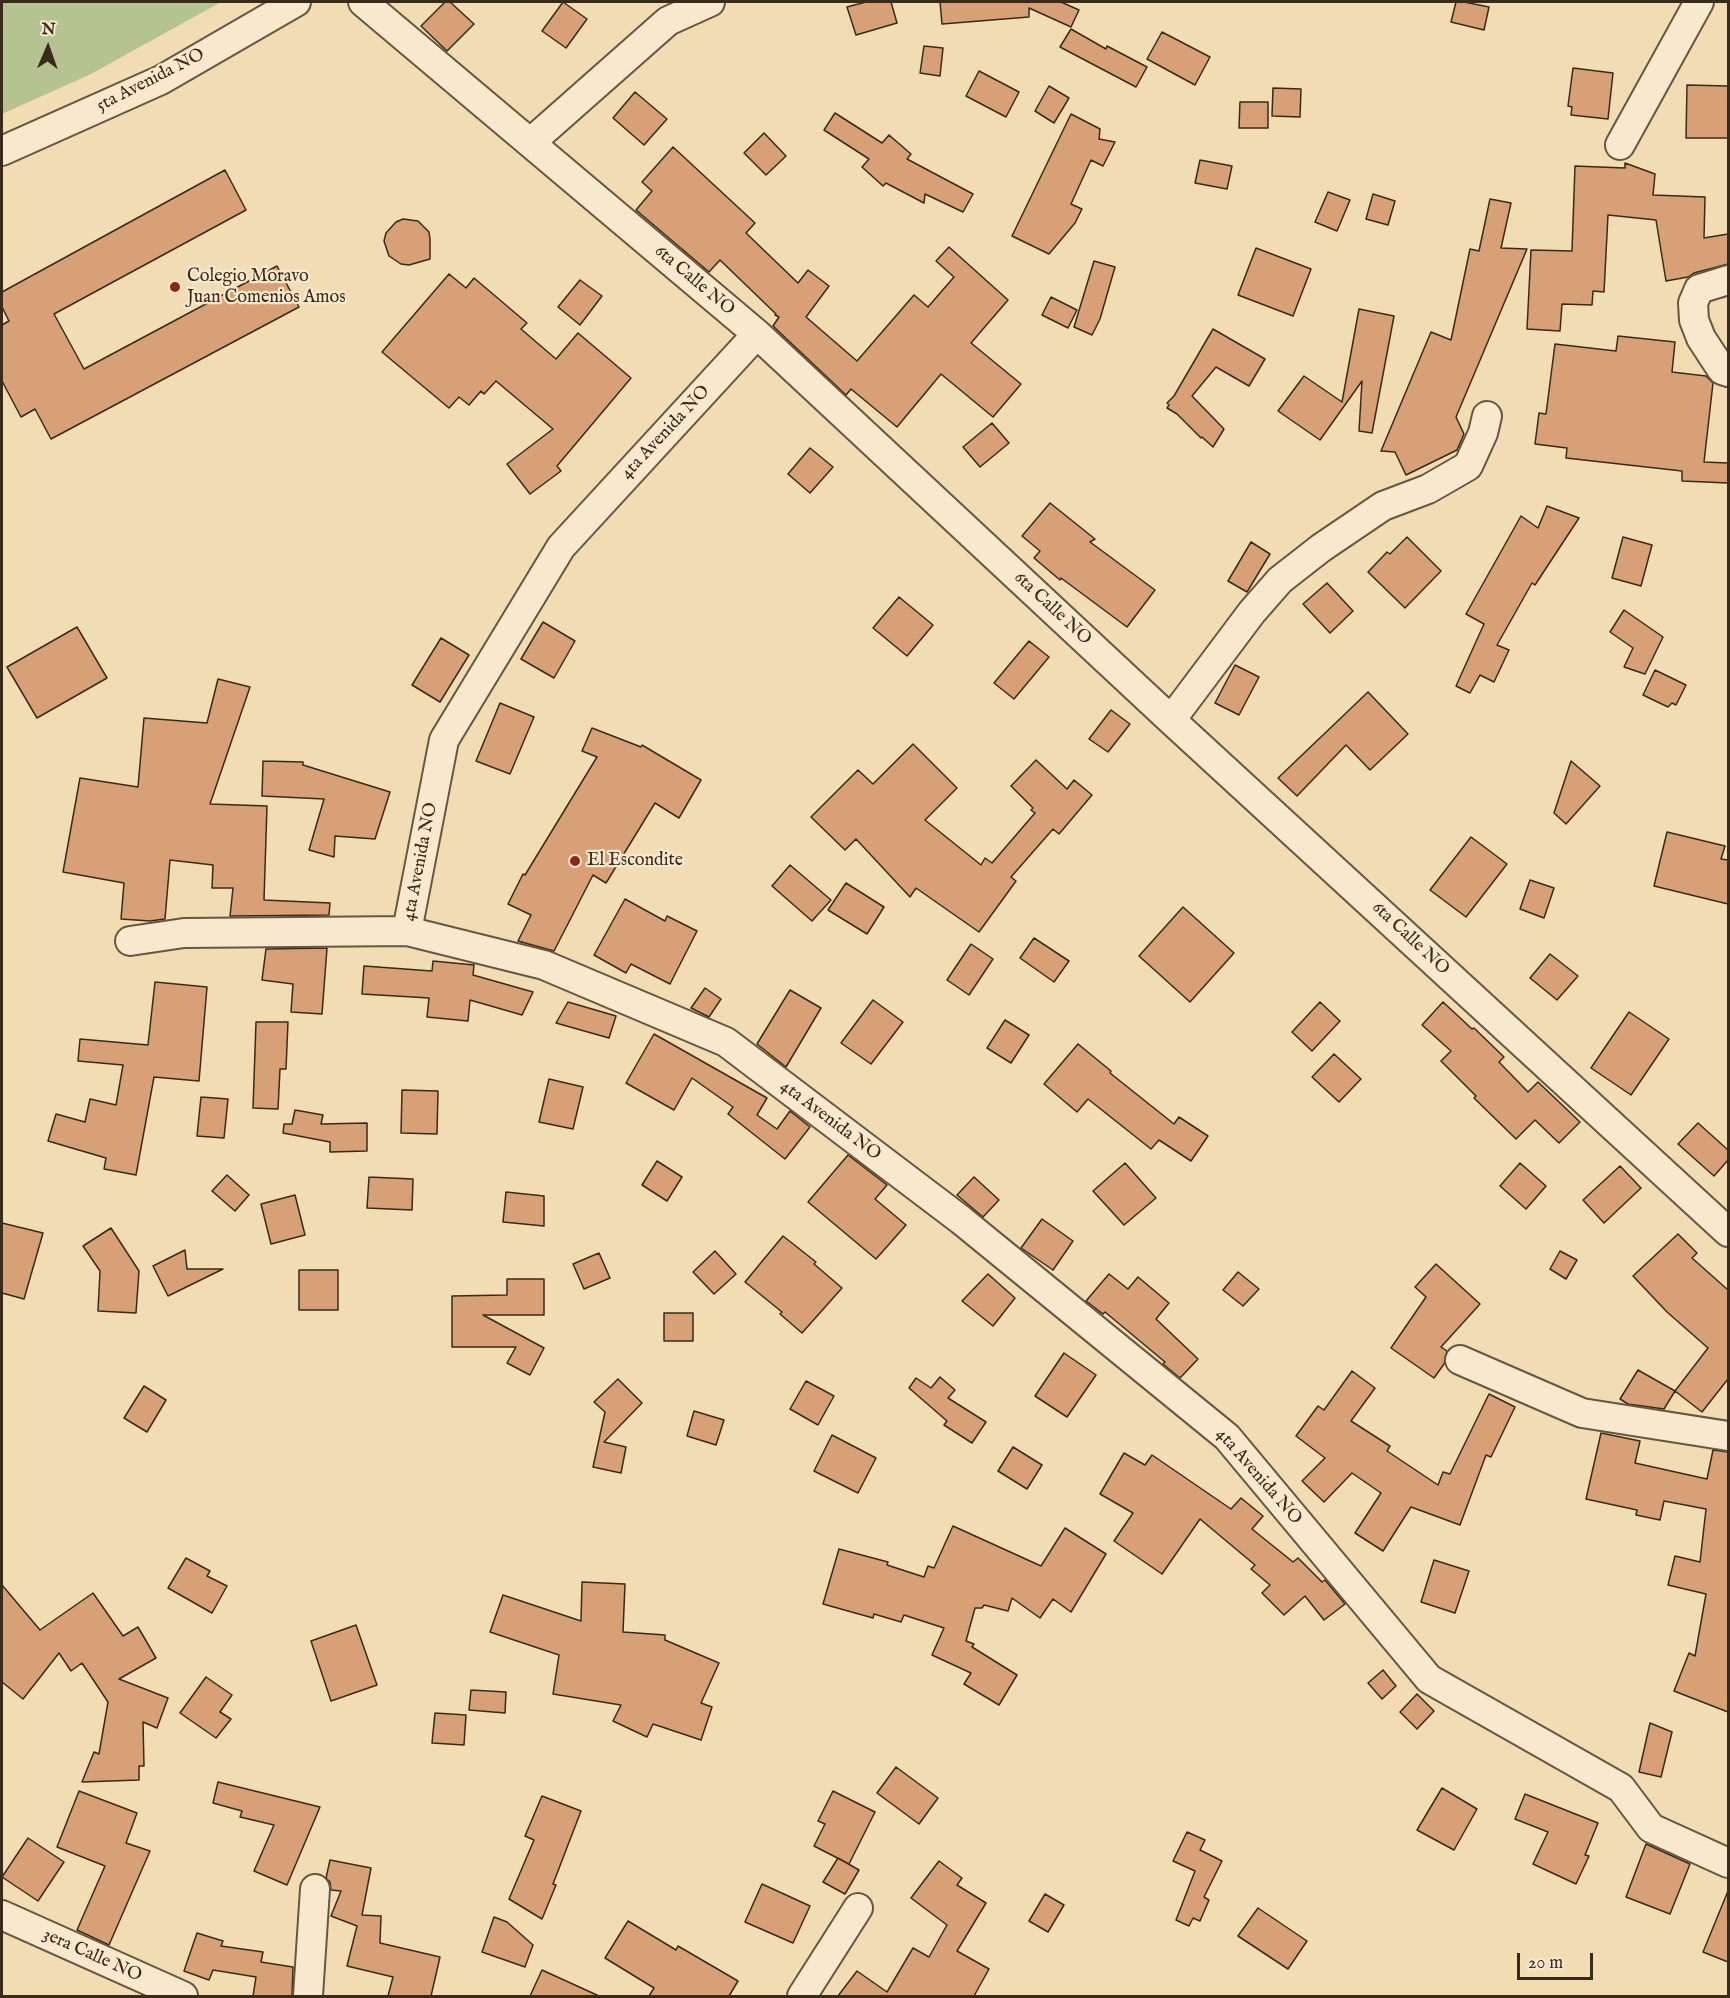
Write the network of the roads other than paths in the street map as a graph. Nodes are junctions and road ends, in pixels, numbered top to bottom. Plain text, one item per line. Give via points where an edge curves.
1 (296, 2) edge
2 (363, 2) edge
3 (710, 2) edge
4 (1699, 2) edge
5 (531, 142) junction
6 (1620, 145) dead end
7 (2, 151) edge
8 (1728, 280) edge
9 (757, 334) junction
10 (1728, 372) edge
11 (1487, 416) dead end
12 (1171, 720) junction
13 (407, 931) junction
14 (130, 940) dead end
15 (1728, 1232) edge
16 (1460, 1360) dead end
17 (1728, 1436) edge
18 (1728, 1863) edge
19 (315, 1889) dead end
20 (858, 1908) dead end
21 (2, 1915) edge
22 (183, 1996) edge
23 (308, 1996) edge
24 (802, 1996) edge

1 - 7 street, 5ta Avenida NO via 162,80
2 - 5 street, 6ta Calle NO
3 - 5 street via 668,21
4 - 6 street
5 - 9 street, 6ta Calle NO
8 - 10 street via 1699,289 1693,303 1701,338 1722,370
9 - 12 street, 6ta Calle NO
9 - 13 street, 4ta Avenida NO via 561,547 444,740
11 - 12 street via 1467,466 1428,489 1383,506 1280,580
12 - 15 street, 6ta Calle NO
13 - 14 street via 184,933
13 - 18 street, 4ta Avenida NO via 544,965 726,1041 961,1220 1227,1437 1429,1679 1621,1788 1651,1828
16 - 17 street via 1582,1413
19 - 23 street
20 - 24 street
21 - 22 street, 3era Calle NO

